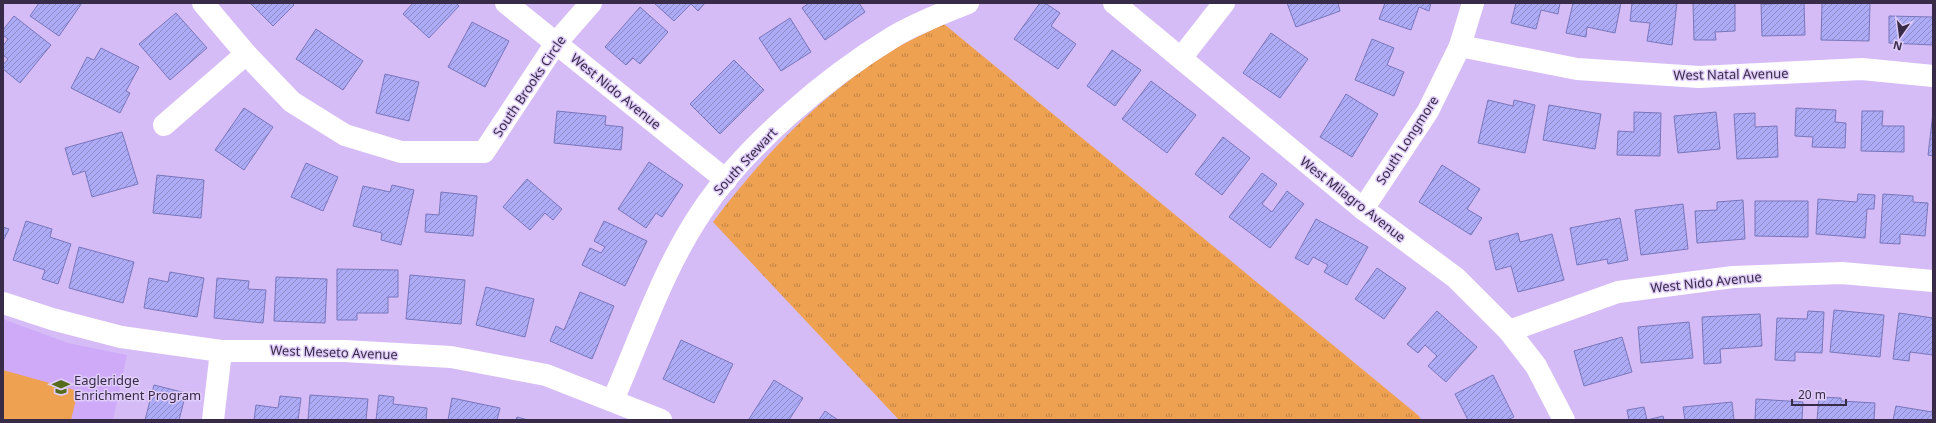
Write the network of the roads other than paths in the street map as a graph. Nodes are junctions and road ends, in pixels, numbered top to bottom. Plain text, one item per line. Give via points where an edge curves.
1 (203, 3) edge
2 (506, 3) edge
3 (591, 3) edge
4 (968, 3) edge
5 (1114, 3) edge
6 (1224, 3) edge
7 (1473, 3) edge
8 (556, 43) junction
9 (1460, 46) junction
10 (246, 54) junction
11 (1181, 58) junction
12 (1933, 76) edge
13 (164, 125) dead end
14 (726, 180) junction
15 (1363, 209) junction
16 (1933, 281) edge
17 (3, 303) edge
18 (1509, 331) junction
19 (221, 350) junction
20 (613, 400) junction
21 (212, 420) edge
22 (661, 420) edge
23 (1564, 420) edge

1 - 10 street
2 - 8 street, West Nido Avenue
3 - 8 street, South Brooks Circle
4 - 14 street, South Stewart via 894,36 844,70 800,105
5 - 11 street, West Milagro Avenue
6 - 11 street
7 - 9 street, South Longmore
8 - 10 street, South Brooks Circle via 484,152 401,152 345,135 292,102
8 - 14 street, West Nido Avenue
9 - 12 street, West Natal Avenue via 1577,69 1698,77 1862,69
9 - 15 street, South Longmore via 1428,111
10 - 13 street
11 - 15 street, West Milagro Avenue
14 - 20 street, South Stewart via 702,211 680,247 658,291
15 - 18 street, West Milagro Avenue via 1456,278
16 - 18 street, West Nido Avenue via 1842,273 1733,277 1618,292
17 - 19 street, West Meseto Avenue via 52,319 120,336
18 - 23 street, West Milagro Avenue via 1536,366
19 - 20 street, West Meseto Avenue via 344,351 451,357 546,375
19 - 21 street
20 - 22 street, West Meseto Avenue

